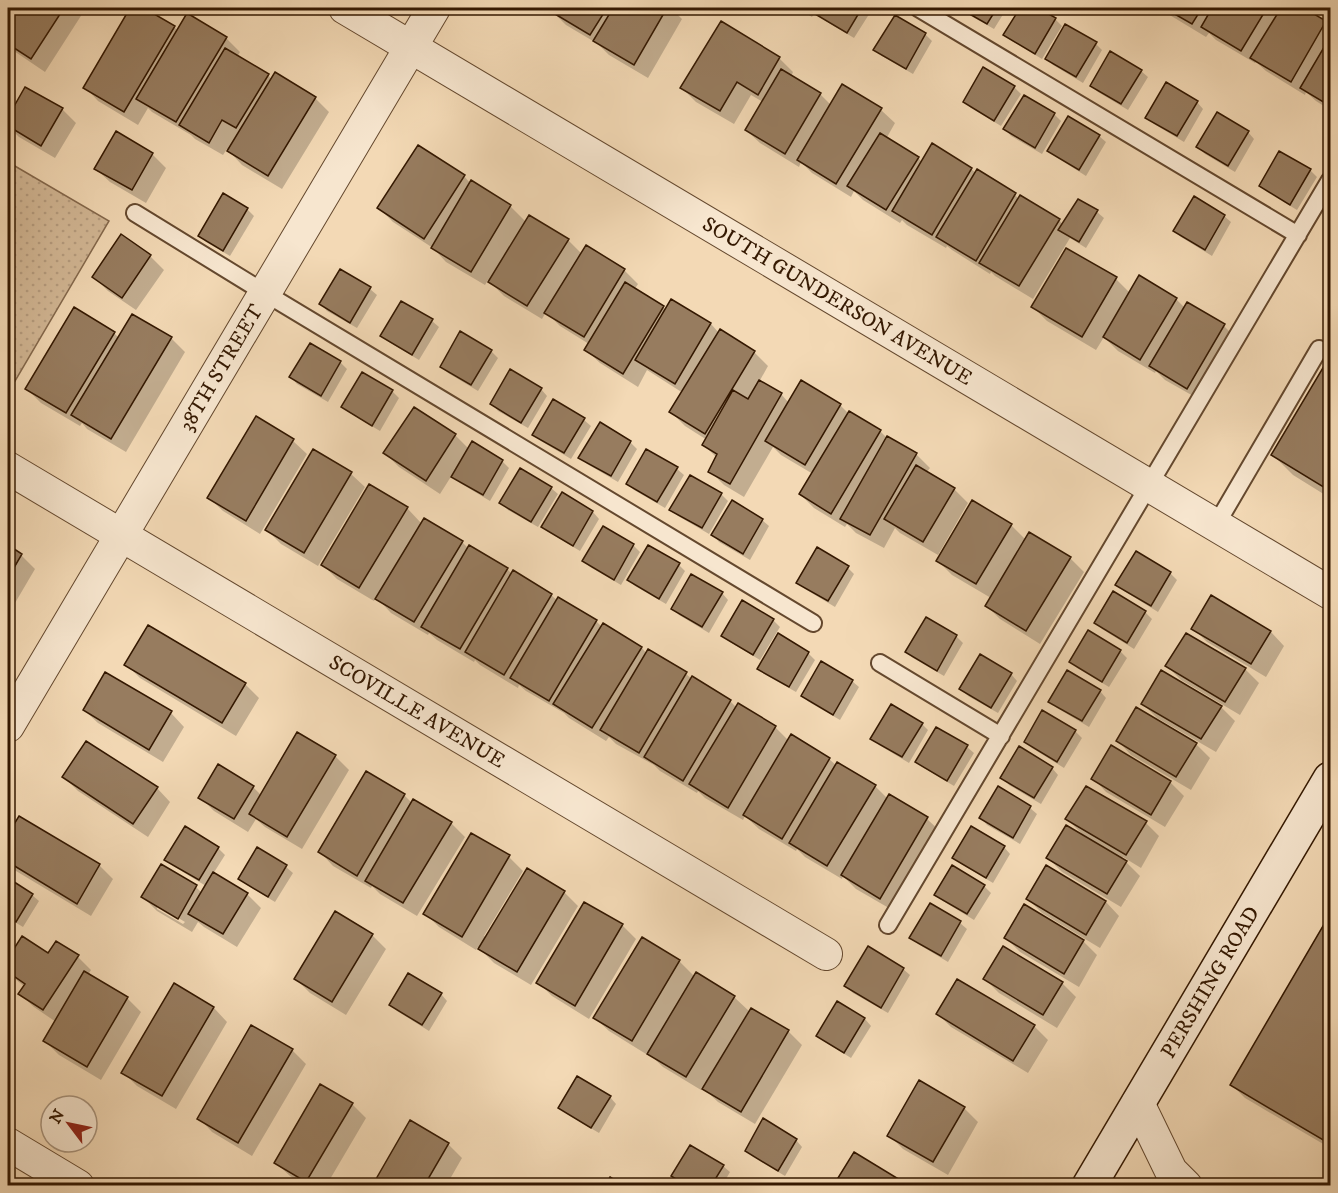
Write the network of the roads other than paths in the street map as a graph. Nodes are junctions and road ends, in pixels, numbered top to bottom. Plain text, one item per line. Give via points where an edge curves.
1 (345, 8) edge
2 (434, 8) edge
3 (918, 8) edge
4 (411, 46) junction
5 (1330, 180) edge
6 (135, 213) dead end
7 (1298, 235) junction
8 (265, 293) junction
9 (1319, 349) dead end
10 (8, 468) edge
11 (1150, 485) junction
12 (1216, 525) junction
13 (121, 535) junction
14 (1330, 593) edge
15 (813, 623) dead end
16 (880, 663) dead end
17 (8, 726) edge
18 (1001, 736) junction
19 (1330, 779) edge
20 (888, 925) dead end
21 (826, 954) dead end
22 (1138, 1103) junction
23 (8, 1144) edge
24 (78, 1185) edge
25 (1089, 1185) edge
26 (1186, 1185) edge

1 - 4 street, SOUTH GUNDERSON AVENUE
2 - 4 street, 38TH STREET
3 - 7 lane
4 - 8 street, 38TH STREET
4 - 11 street, SOUTH GUNDERSON AVENUE
5 - 7 lane
6 - 8 lane
7 - 11 lane
8 - 13 street, 38TH STREET
8 - 15 lane
9 - 12 lane
10 - 13 street, SCOVILLE AVENUE
11 - 12 street, SOUTH GUNDERSON AVENUE
11 - 18 lane
12 - 14 street, SOUTH GUNDERSON AVENUE
13 - 17 street, 38TH STREET
13 - 21 street, SCOVILLE AVENUE
16 - 18 lane
18 - 20 lane
19 - 22 main road, PERSHING ROAD
22 - 25 main road, PERSHING ROAD
22 - 26 street via 1171,1171
23 - 24 street

